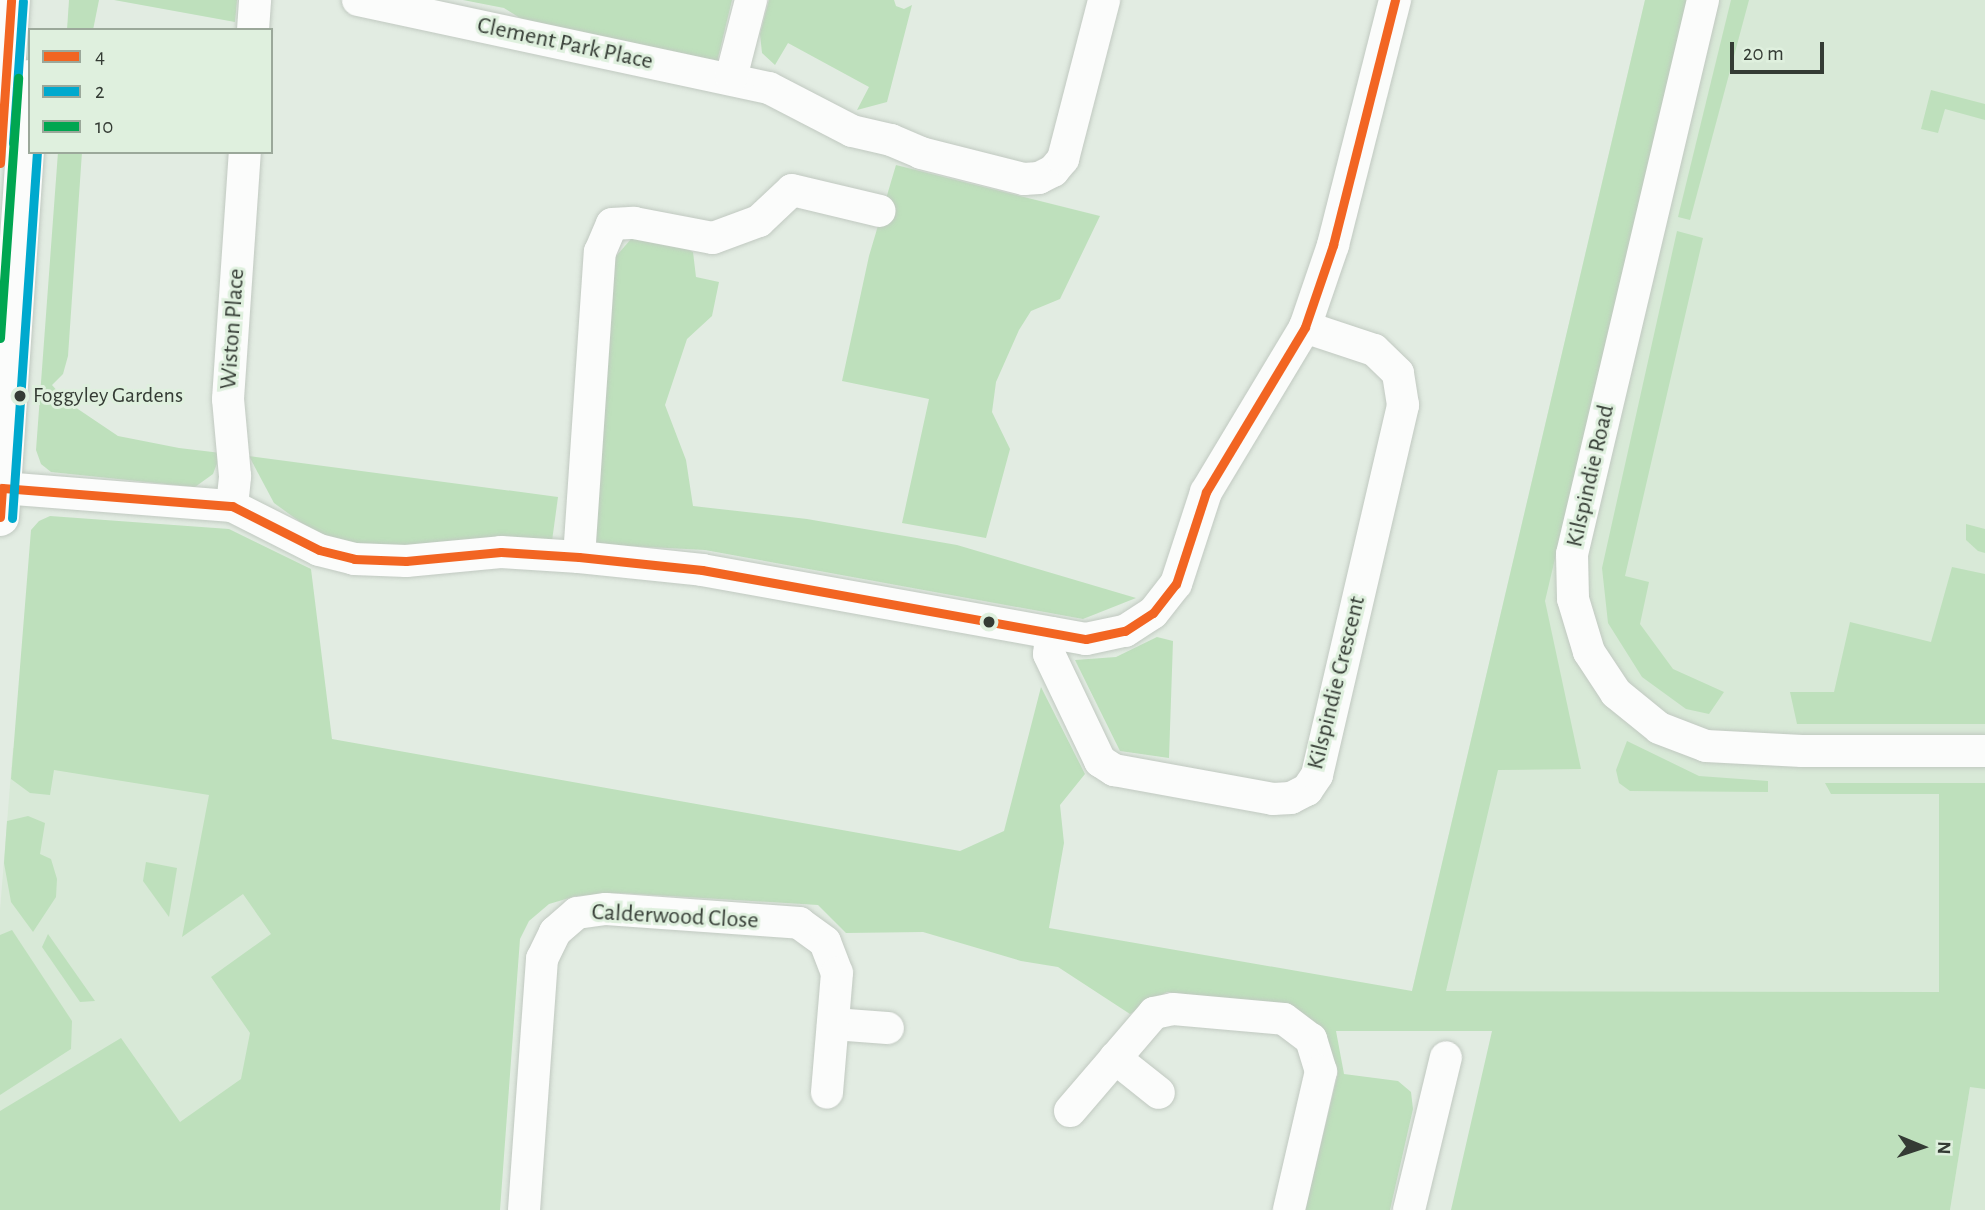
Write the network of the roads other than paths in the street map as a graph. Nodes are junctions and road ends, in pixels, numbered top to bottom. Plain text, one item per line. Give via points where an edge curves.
1 (11, 0) edge
2 (36, 0) edge
3 (255, 0) edge
4 (358, 0) edge
5 (751, 0) edge
6 (1104, 0) edge
7 (1395, 0) edge
8 (1703, 0) edge
9 (33, 28) edge
10 (253, 28) edge
11 (731, 78) junction
12 (28, 108) edge
13 (245, 154) edge
14 (0, 163) edge
15 (880, 211) dead end
16 (1305, 327) junction
17 (1, 502) edge
18 (232, 506) junction
19 (579, 557) junction
20 (1051, 633) junction
21 (1985, 751) edge
22 (833, 1024) junction
23 (888, 1028) dead end
24 (1446, 1057) dead end
25 (1115, 1058) junction
26 (827, 1093) dead end
27 (1159, 1093) dead end
28 (1070, 1111) dead end
29 (524, 1210) edge
30 (1289, 1210) edge
31 (1409, 1210) edge

1 - 14 street
2 - 9 street
3 - 10 street
4 - 11 street, Clement Park Place
5 - 11 street
6 - 11 street, Clement Park Place via 1063,159 1053,172 1039,178 1024,179 852,131 769,88
7 - 16 street via 1333,245
8 - 21 street, Kilspindie Road via 1572,554 1573,599 1589,652 1616,693 1659,728 1706,746
12 - 17 street
13 - 18 street, Wiston Place via 228,399 235,476
15 - 19 street via 792,190 760,221 713,238 634,222 612,224 600,252
16 - 20 street via 1206,492 1176,584 1153,613 1125,631 1086,639
16 - 20 street, Kilspindie Crescent via 1374,349 1398,373 1403,405 1317,775 1307,790 1273,800 1114,770 1100,761 1049,653
17 - 18 street
18 - 19 street via 319,550 354,559 406,561 501,552
19 - 20 street via 702,570
22 - 23 street
22 - 26 street, Calderwood Close
22 - 29 street, Calderwood Close via 836,973 825,942 799,923 606,909 577,913 555,932 542,959
24 - 31 street
25 - 27 street
25 - 28 street
25 - 30 street via 1154,1013 1173,1009 1284,1019 1311,1039 1321,1071

